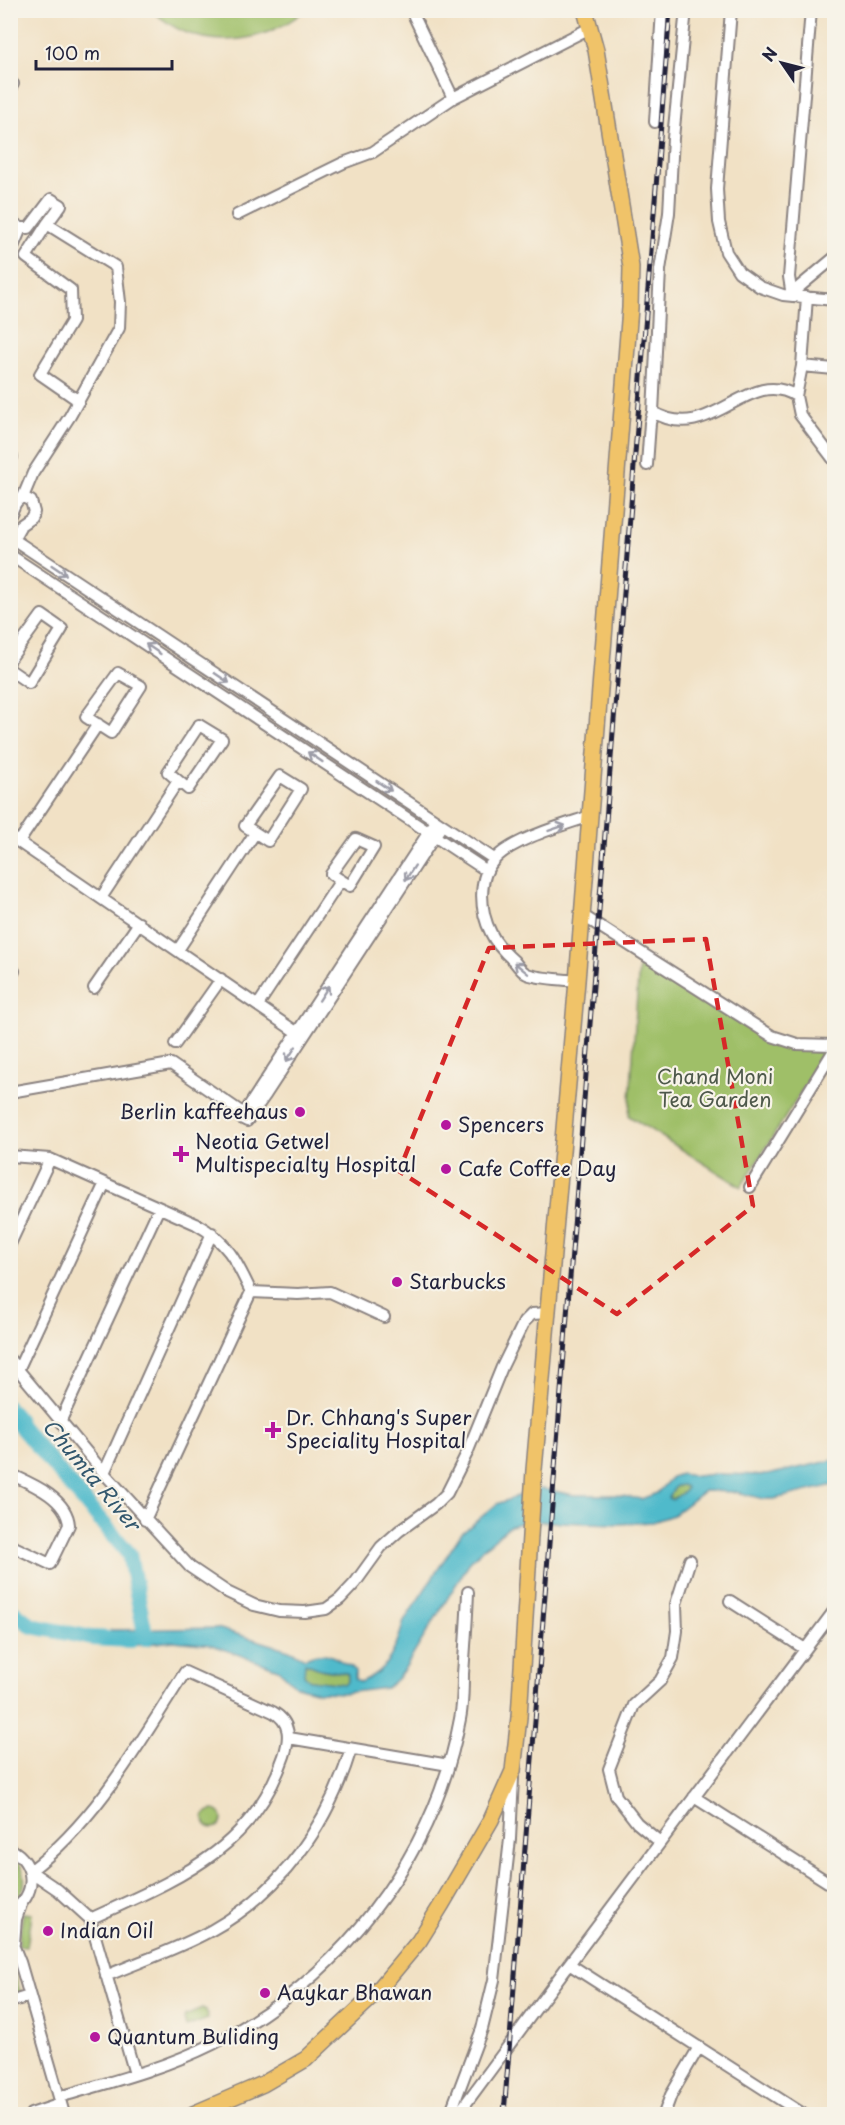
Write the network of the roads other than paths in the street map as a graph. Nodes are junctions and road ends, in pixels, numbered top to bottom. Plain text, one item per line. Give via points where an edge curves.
1 (411, 10) edge
2 (585, 10) edge
3 (662, 10) edge
4 (731, 10) edge
5 (811, 10) edge
6 (685, 19) dead end
7 (590, 28) junction
8 (453, 98) junction
9 (655, 122) dead end
10 (237, 215) dead end
11 (10, 221) edge
12 (47, 224) junction
13 (21, 228) junction
14 (10, 254) edge
15 (834, 258) edge
16 (792, 296) junction
17 (807, 297) junction
18 (834, 300) edge
19 (802, 366) junction
20 (834, 369) edge
21 (796, 396) junction
22 (79, 401) junction
23 (653, 412) junction
24 (829, 447) edge
25 (834, 460) edge
26 (647, 465) dead end
27 (23, 497) junction
28 (11, 509) edge
29 (12, 538) edge
30 (10, 555) edge
31 (10, 659) edge
32 (14, 673) edge
33 (10, 685) edge
34 (98, 724) junction
35 (178, 780) junction
36 (590, 816) junction
37 (439, 823) junction
38 (255, 833) junction
39 (431, 834) junction
40 (15, 839) edge
41 (494, 859) junction
42 (487, 871) junction
43 (340, 880) dead end
44 (101, 898) junction
45 (582, 915) junction
46 (139, 923) junction
47 (178, 950) junction
48 (10, 969) edge
49 (10, 975) edge
50 (221, 979) junction
51 (577, 981) junction
52 (94, 988) dead end
53 (258, 1005) junction
54 (300, 1034) junction
55 (175, 1044) dead end
56 (834, 1044) edge
57 (834, 1050) edge
58 (10, 1092) edge
59 (10, 1156) edge
60 (50, 1159) junction
61 (105, 1183) junction
62 (750, 1187) dead end
63 (159, 1208) junction
64 (212, 1233) junction
65 (10, 1244) edge
66 (251, 1292) junction
67 (549, 1313) junction
68 (384, 1317) dead end
69 (10, 1360) edge
70 (18, 1370) junction
71 (61, 1420) junction
72 (104, 1473) junction
73 (10, 1474) edge
74 (145, 1520) junction
75 (10, 1545) edge
76 (690, 1560) dead end
77 (468, 1592) dead end
78 (730, 1601) dead end
79 (834, 1611) edge
80 (805, 1649) junction
81 (289, 1738) junction
82 (351, 1749) junction
83 (449, 1765) junction
84 (513, 1771) junction
85 (694, 1797) junction
86 (660, 1842) junction
87 (10, 1849) edge
88 (30, 1870) junction
89 (834, 1886) edge
90 (22, 1904) junction
91 (10, 1911) edge
92 (90, 1919) junction
93 (12, 1940) edge
94 (569, 1964) junction
95 (106, 1976) junction
96 (29, 1996) junction
97 (10, 2002) edge
98 (699, 2047) junction
99 (135, 2074) junction
100 (62, 2105) edge
101 (798, 2113) edge
102 (31, 2115) edge
103 (193, 2115) edge
104 (450, 2115) edge
105 (458, 2115) edge
106 (664, 2115) edge

1 - 8 street
2 - 7 highway
3 - 9 street
4 - 16 street via 717,189 718,222 726,252 739,272 760,287
5 - 16 street via 789,277
6 - 23 street via 669,213 660,270
7 - 8 street
7 - 36 highway via 631,267
8 - 10 street via 373,152
11 - 13 street
12 - 13 street via 61,205 51,199 29,228
12 - 22 street via 116,267 119,328
12 - 22 street via 26,257 71,290 72,321 40,374
13 - 14 street
15 - 16 street
16 - 17 street
17 - 18 street
17 - 19 street
19 - 20 street
19 - 21 street
21 - 23 street via 776,389 754,391 718,412 686,422 667,421
21 - 24 street via 800,415
22 - 27 street via 33,473
23 - 26 street
24 - 25 street
27 - 28 street
27 - 29 street via 31,501 34,512
29 -> 37 street
39 -> 30 street
31 - 32 street via 42,615 62,629 29,683
32 - 33 street
34 - 34 street via 111,733 141,686 118,673 86,717
34 - 40 street
35 - 35 street via 188,789 222,739 199,725 168,772
35 - 44 street
41 -> 36 street via 522,842
36 - 45 highway
37 - 39 street
37 - 41 street
38 - 38 street via 268,842 302,789 280,776 246,826
38 - 47 street
39 - 42 street
39 - 54 street
40 - 44 street
41 - 42 street
51 -> 42 street via 525,973 497,943 482,903
43 - 53 street
44 - 46 street
45 - 51 highway
45 - 56 street via 772,1036 797,1044
46 - 47 street
46 - 52 street
47 - 50 street
48 - 49 street via 14,971
50 - 53 street
50 - 55 street
51 - 67 highway
53 - 54 street
54 - 58 street via 247,1121 241,1118 244,1114 171,1065
57 - 62 street
59 - 60 street
60 - 61 street
60 - 65 street
61 - 63 street
61 - 70 street
63 - 64 street
63 - 71 street
64 - 66 street via 228,1248
64 - 72 street
66 - 68 street via 330,1292
66 - 74 street
67 - 74 street via 532,1314 524,1322 447,1493 381,1547 340,1599 326,1609 279,1611 245,1601 190,1567
67 - 84 highway
69 - 70 street
70 - 71 street
71 - 72 street
72 - 74 street
73 - 75 street via 54,1499 69,1525 50,1564
76 - 86 street via 676,1604 673,1658 660,1681 634,1705 609,1769 616,1796 637,1823
77 - 83 street via 461,1716
78 - 80 street
79 - 80 street
80 - 85 street
81 - 82 street
81 - 88 street via 287,1726 278,1714 184,1672 135,1751 96,1804 52,1854
81 - 92 street via 265,1796 223,1847 179,1878
82 - 83 street
82 - 95 street via 338,1788 320,1822 299,1854 267,1889 205,1934
83 - 99 street via 409,1858 376,1907 333,1958 276,2006 235,2032 191,2054
84 - 103 highway via 491,1820 442,1904 419,1941 375,1994 306,2059 263,2084
84 - 104 street via 510,1839 494,1980 482,2029
85 - 86 street
85 - 89 street
86 - 94 street
87 - 88 street via 24,1859
88 - 90 street via 30,1888
88 - 92 street
90 - 91 street
90 - 93 street
92 - 95 street
93 - 96 street
94 - 98 street
94 - 105 street
95 - 99 street
96 - 97 street
96 - 100 street
98 - 101 street
98 - 106 street
99 - 100 street
100 - 102 street

